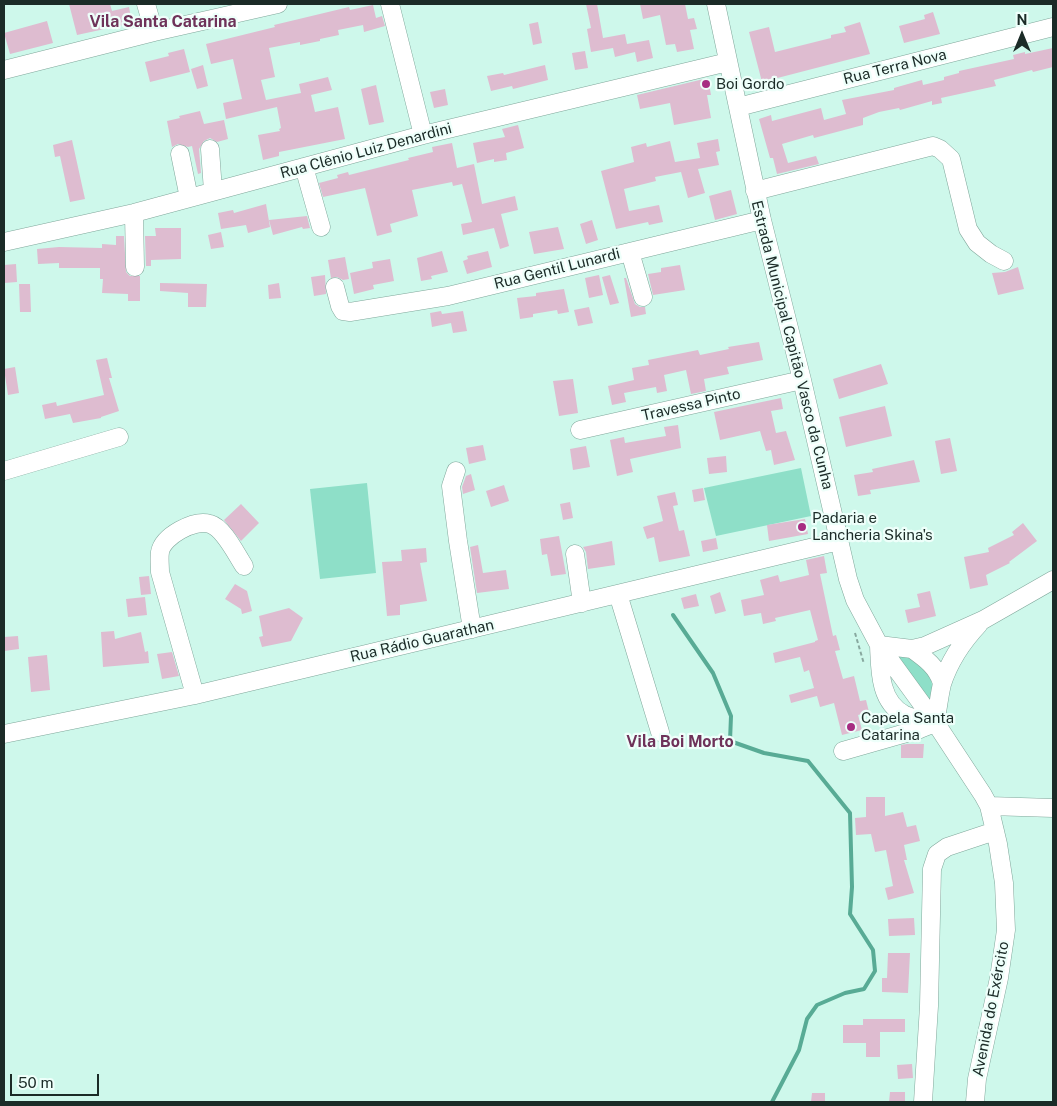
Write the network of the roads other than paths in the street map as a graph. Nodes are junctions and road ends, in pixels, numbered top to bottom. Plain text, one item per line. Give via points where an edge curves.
1 (146, 4) edge
2 (278, 4) edge
3 (390, 4) edge
4 (716, 4) edge
5 (1053, 27) edge
6 (154, 32) junction
7 (728, 62) junction
8 (4, 70) edge
9 (738, 107) junction
10 (423, 134) junction
11 (210, 148) dead end
12 (180, 154) dead end
13 (304, 167) junction
14 (213, 191) junction
15 (755, 191) junction
16 (189, 198) junction
17 (134, 213) junction
18 (762, 220) junction
19 (321, 227) dead end
20 (4, 242) edge
21 (630, 252) junction
22 (1004, 261) dead end
23 (135, 266) dead end
24 (335, 287) dead end
25 (643, 297) dead end
26 (802, 380) junction
27 (580, 430) dead end
28 (119, 437) dead end
29 (4, 471) edge
30 (456, 471) dead end
31 (839, 541) junction
32 (575, 554) dead end
33 (244, 566) dead end
34 (1053, 580) edge
35 (618, 594) junction
36 (582, 603) junction
37 (983, 620) junction
38 (472, 629) junction
39 (879, 645) junction
40 (912, 649) junction
41 (942, 684) junction
42 (195, 695) junction
43 (935, 722) junction
44 (660, 732) dead end
45 (4, 734) edge
46 (843, 751) dead end
47 (989, 806) junction
48 (1053, 808) edge
49 (995, 831) junction
50 (923, 1102) edge
51 (975, 1102) edge

1 - 6 street
2 - 6 street
3 - 10 street
4 - 7 street, Estrada Municipal Capitão Vasco da Cunha
5 - 9 street, Rua Terra Nova
6 - 8 street
7 - 9 street, Estrada Municipal Capitão Vasco da Cunha
7 - 10 street, Rua Clênio Luiz Denardini
9 - 15 street, Estrada Municipal Capitão Vasco da Cunha
10 - 13 street, Rua Clênio Luiz Denardini
11 - 14 street
12 - 16 street
13 - 14 street, Rua Clênio Luiz Denardini
13 - 19 street
14 - 16 street, Rua Clênio Luiz Denardini
15 - 18 street, Estrada Municipal Capitão Vasco da Cunha
15 - 22 street via 933,146 951,159 968,230 977,244
16 - 17 street, Rua Clênio Luiz Denardini
17 - 20 street, Rua Clênio Luiz Denardini
17 - 23 street
18 - 21 street, Rua Gentil Lunardi
18 - 26 street, Estrada Municipal Capitão Vasco da Cunha
21 - 24 street, Rua Gentil Lunardi via 448,296 350,312 343,311
21 - 25 street
26 - 27 street, Travessa Pinto
26 - 31 street, Estrada Municipal Capitão Vasco da Cunha
28 - 29 street
30 - 38 street via 451,486
31 - 35 street, Rua Rádio Guarathan
31 - 39 street, Estrada Municipal Capitão Vasco da Cunha via 855,600
32 - 36 street
33 - 42 street via 223,533 210,524 195,524 178,531 167,538 160,552 160,572
34 - 37 street
35 - 36 street, Rua Rádio Guarathan
35 - 44 street
36 - 38 street, Rua Rádio Guarathan
37 - 40 street
37 - 41 street via 966,637
38 - 42 street, Rua Rádio Guarathan
39 - 40 street
39 - 43 street, Estrada Municipal Capitão Vasco da Cunha
39 - 43 street via 880,675 887,696 904,714
40 - 41 street via 935,667
41 - 43 street
42 - 45 street, Rua Rádio Guarathan
43 - 46 street
43 - 47 street, Avenida do Exército
47 - 48 street
47 - 49 street, Avenida do Exército
49 - 50 street via 948,847 937,854 932,869
49 - 51 street, Avenida do Exército via 1004,883 1006,930

